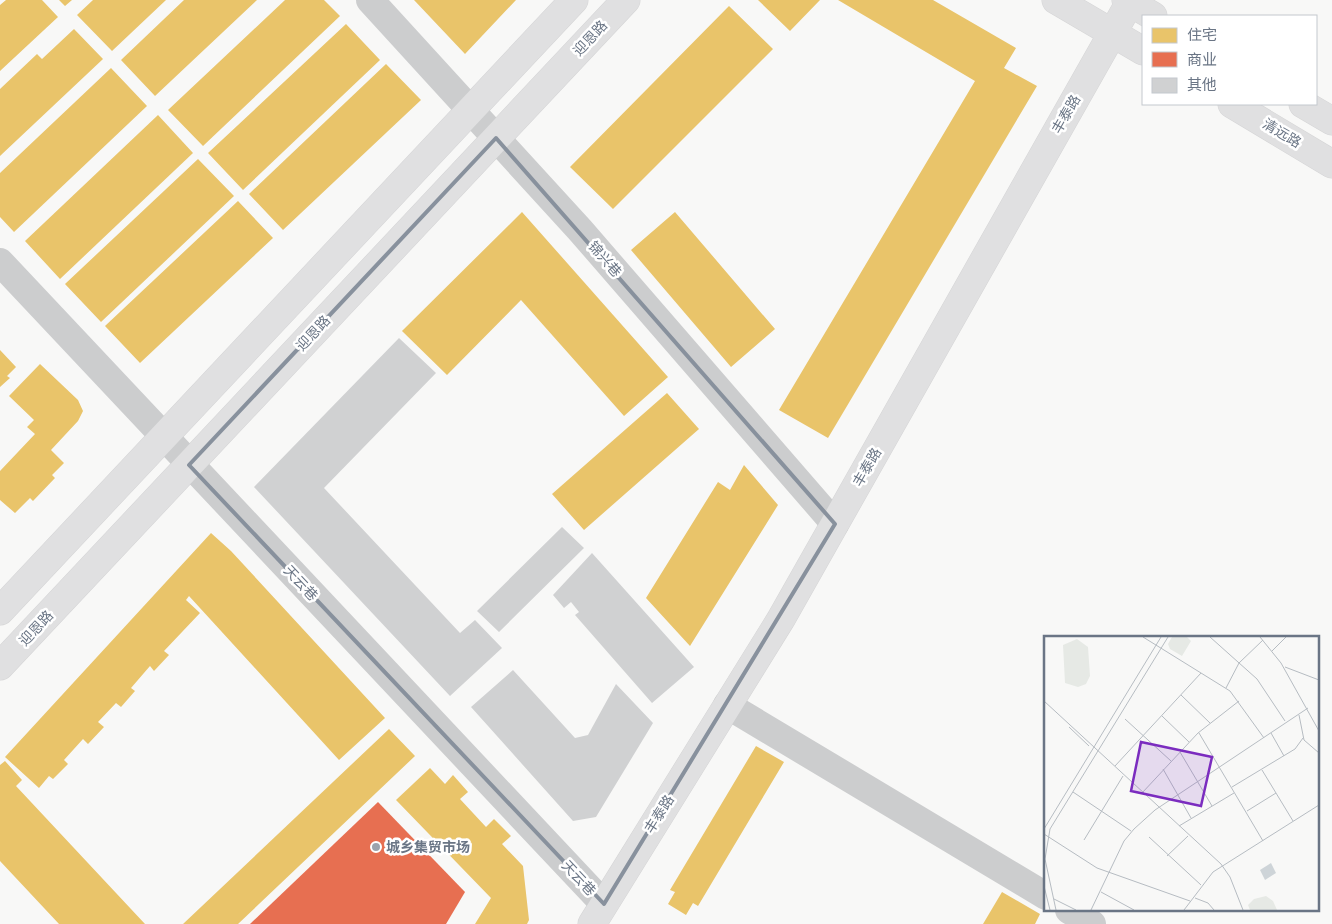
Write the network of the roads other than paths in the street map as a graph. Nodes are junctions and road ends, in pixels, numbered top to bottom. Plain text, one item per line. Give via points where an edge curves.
1 (370, 0) edge
2 (574, 0) edge
3 (626, 0) edge
4 (1056, 0) edge
5 (1128, 1) edge
6 (1152, 15) edge
7 (1112, 33) junction
8 (1142, 50) edge
9 (1234, 105) edge
10 (1305, 105) edge
11 (470, 110) junction
12 (1332, 121) edge
13 (496, 138) junction
14 (1332, 164) edge
15 (0, 262) edge
16 (163, 437) junction
17 (189, 465) junction
18 (834, 524) junction
19 (0, 611) edge
20 (0, 666) edge
21 (727, 704) junction
22 (1044, 895) edge
23 (1072, 912) edge
24 (598, 914) edge
25 (1092, 924) edge

1 - 11 street, 锦兴巷
2 - 11 street
3 - 13 street, 迎恩路
4 - 7 street
5 - 6 street
5 - 7 street, 丰泰路
7 - 8 street
7 - 18 street, 丰泰路
9 - 14 street, 清远路
10 - 12 street
11 - 13 street, 锦兴巷
11 - 16 street
13 - 17 street, 迎恩路
13 - 18 street, 锦兴巷 via 580,230
15 - 16 street, 天云巷
16 - 17 street, 天云巷
16 - 19 street
17 - 20 street, 迎恩路
17 - 24 street, 天云巷
18 - 21 street, 丰泰路 via 781,619
21 - 22 street
21 - 24 street, 丰泰路
23 - 25 street

